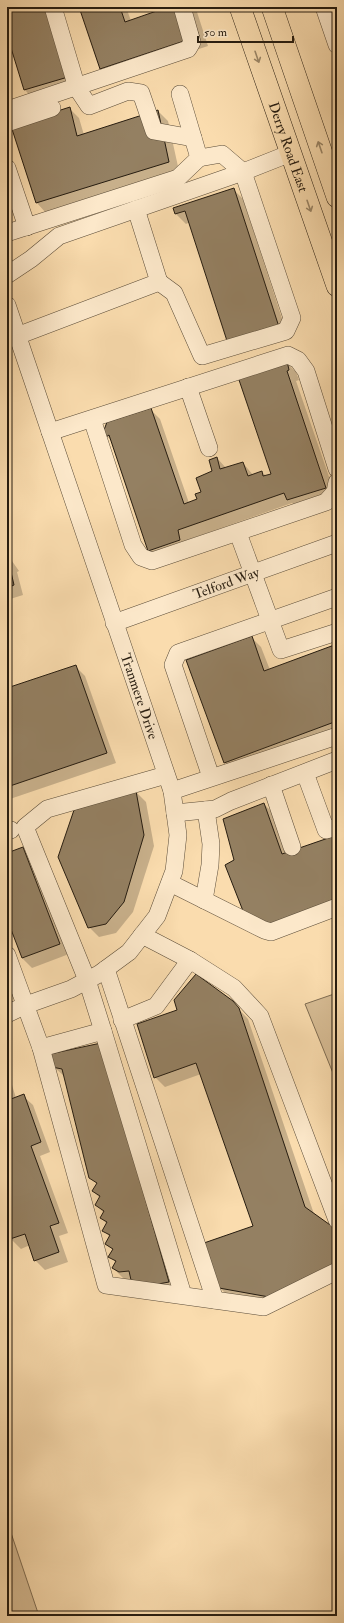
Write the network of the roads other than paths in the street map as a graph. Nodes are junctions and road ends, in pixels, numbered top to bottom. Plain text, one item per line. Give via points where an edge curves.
1 (53, 7) edge
2 (182, 7) edge
3 (240, 7) edge
4 (272, 7) edge
5 (329, 8) edge
6 (337, 45) edge
7 (77, 85) junction
8 (180, 94) dead end
9 (52, 108) dead end
10 (7, 110) edge
11 (7, 123) edge
12 (193, 138) junction
13 (291, 152) junction
14 (199, 158) junction
15 (7, 168) edge
16 (243, 172) junction
17 (337, 197) edge
18 (136, 209) junction
19 (27, 227) junction
20 (7, 233) edge
21 (7, 275) edge
22 (158, 282) junction
23 (337, 286) edge
24 (7, 305) edge
25 (18, 336) junction
26 (188, 387) junction
27 (92, 419) junction
28 (50, 432) junction
29 (209, 448) dead end
30 (337, 469) edge
31 (337, 482) edge
32 (238, 533) junction
33 (337, 543) edge
34 (253, 573) junction
35 (337, 597) edge
36 (271, 621) junction
37 (114, 623) junction
38 (337, 632) edge
39 (337, 736) edge
40 (336, 762) edge
41 (305, 773) junction
42 (211, 778) junction
43 (169, 783) junction
44 (271, 786) junction
45 (206, 810) junction
46 (175, 813) junction
47 (337, 826) edge
48 (292, 847) dead end
49 (170, 883) junction
50 (204, 900) junction
51 (337, 908) edge
52 (142, 935) junction
53 (7, 955) edge
54 (190, 960) junction
55 (106, 969) junction
56 (87, 980) junction
57 (26, 1006) junction
58 (7, 1014) edge
59 (122, 1020) junction
60 (103, 1031) junction
61 (41, 1048) junction
62 (337, 1220) edge
63 (337, 1271) edge
64 (183, 1295) junction
65 (215, 1300) junction

1 - 7 street
2 - 7 street via 192,42 188,49
3 -> 13 main road, Derry Road East
17 -> 4 main road, Derry Road East
5 - 6 street
7 - 10 street
7 - 12 street via 89,106 128,91 141,93 154,131
8 - 12 street
9 - 11 street
12 - 14 street
13 - 16 street
13 -> 23 main road, Derry Road East
14 - 16 street via 222,154
14 - 19 street via 178,178
15 - 19 street
16 - 18 street
16 - 22 street via 292,318 286,331 202,356 174,293
18 - 21 street via 59,236
18 - 22 street
19 - 20 street
22 - 25 street
24 - 25 street, Tranmere Drive
25 - 28 street, Tranmere Drive
26 - 27 street
26 - 29 street
26 - 30 street via 288,355 298,360 306,371
27 - 28 street
27 - 32 street via 132,545 141,557 152,561
28 - 37 street, Tranmere Drive
31 - 32 street via 335,492 326,502
32 - 34 street
33 - 34 street, Telford Way
34 - 36 street
34 - 37 street, Telford Way
35 - 36 street
36 - 38 street via 281,650
36 - 42 street via 178,652 173,665
37 - 43 street, Tranmere Drive
39 - 42 street
40 - 41 street
41 - 44 street
41 - 47 street via 326,830
42 - 43 street
43 - 46 street, Tranmere Drive
43 - 56 street via 47,809 24,827
44 - 45 street via 215,809
44 - 48 street
45 - 46 street
45 - 50 street via 211,844
46 - 49 street, Tranmere Drive via 178,835
49 - 50 street
49 - 52 street, Tranmere Drive via 156,916
50 - 51 street via 271,932
52 - 54 street
52 - 55 street, Tranmere Drive via 129,952
53 - 57 street
54 - 59 street via 156,1006
54 - 62 street via 234,988 260,1016
55 - 56 street, Tranmere Drive
55 - 59 street
56 - 57 street, Tranmere Drive via 71,989
56 - 60 street
57 - 58 street, Tranmere Drive
57 - 61 street
59 - 65 street
60 - 61 street
60 - 64 street
61 - 64 street via 106,1285
63 - 65 street via 264,1307
64 - 65 street

